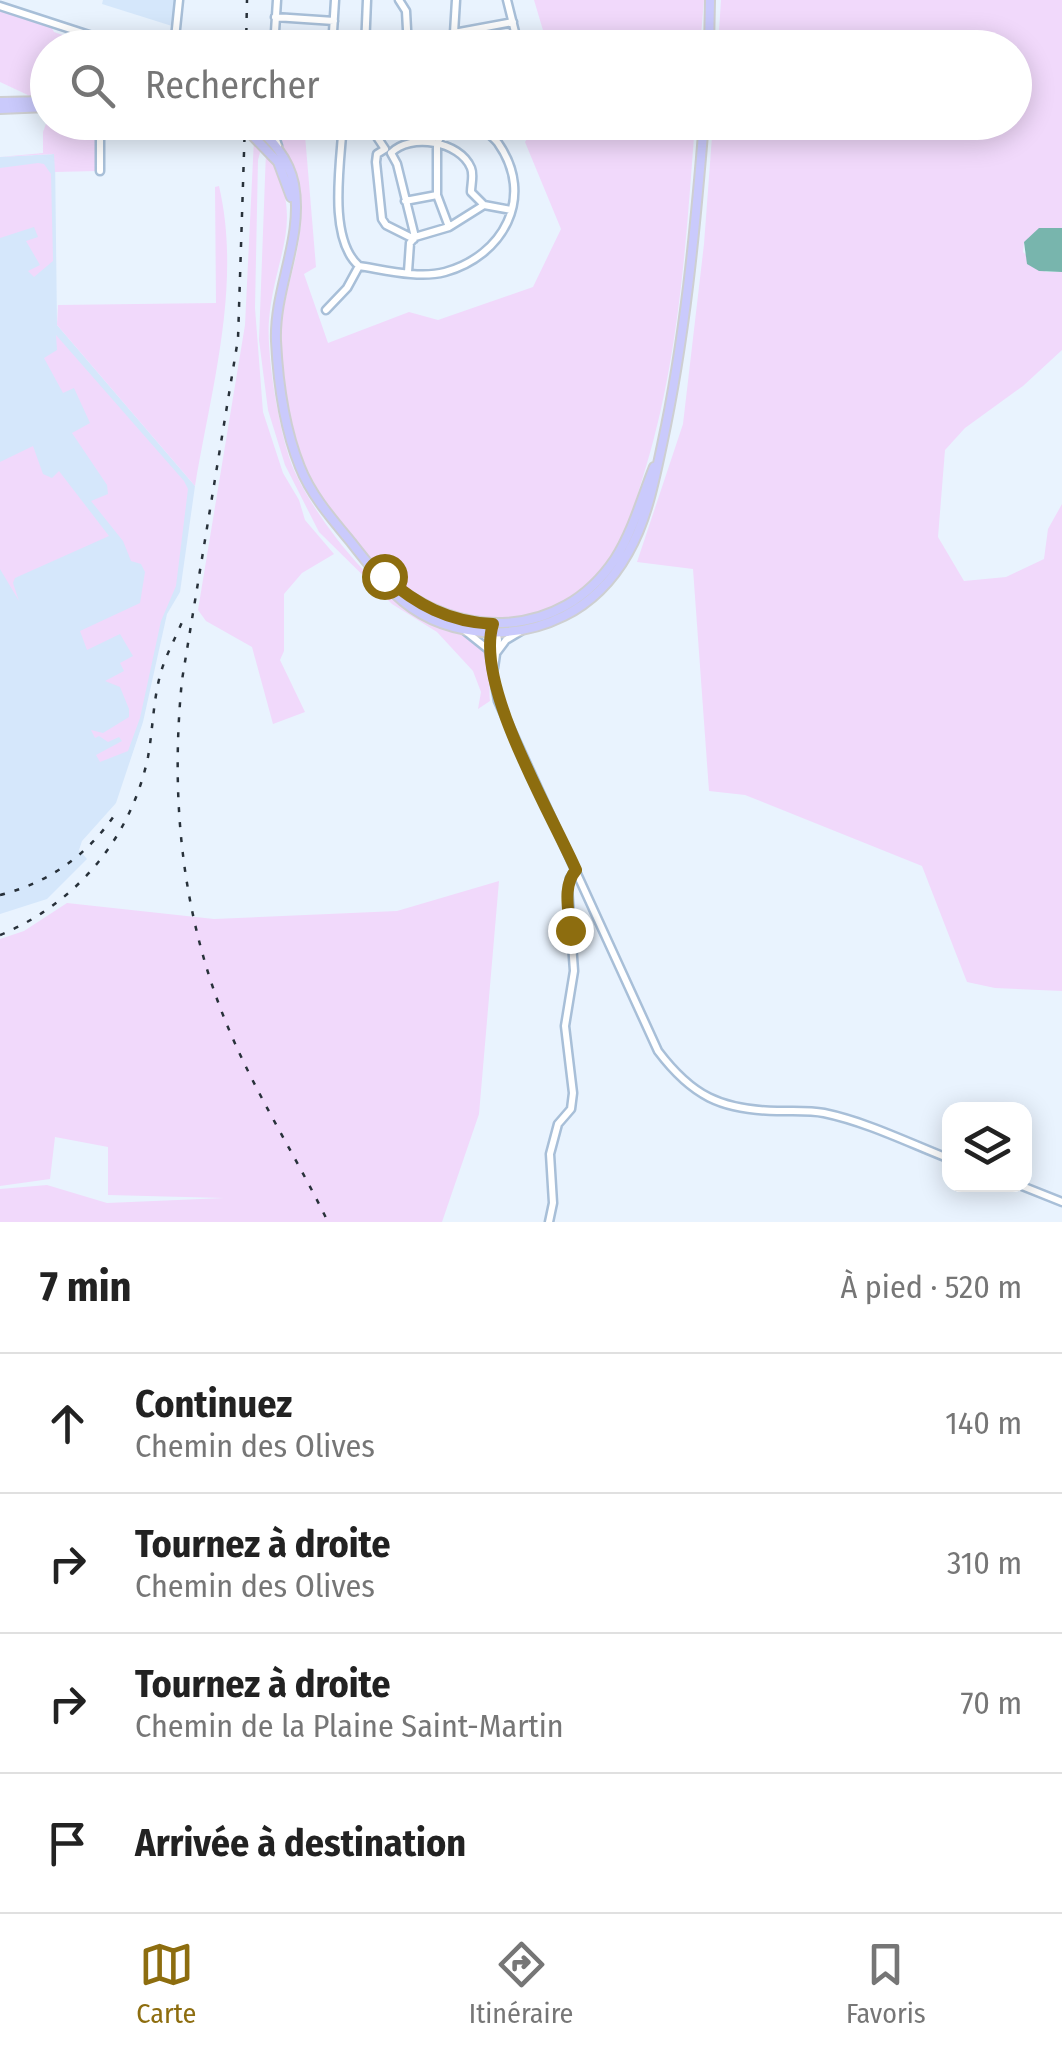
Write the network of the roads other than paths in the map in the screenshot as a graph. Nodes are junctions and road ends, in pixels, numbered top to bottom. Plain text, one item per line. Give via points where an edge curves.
1 (179, 0) edge
2 (276, 0) edge
3 (335, 0) edge
4 (367, 0) edge
5 (399, 0) edge
6 (456, 0) edge
7 (507, 0) edge
8 (713, 0) edge
9 (0, 6) edge
10 (275, 17) junction
11 (334, 21) junction
12 (513, 22) junction
13 (74, 30) edge
14 (176, 30) edge
15 (275, 30) edge
16 (333, 30) edge
17 (365, 30) edge
18 (407, 30) edge
19 (454, 30) edge
20 (470, 30) edge
21 (515, 30) edge
22 (711, 30) edge
23 (30, 105) edge
24 (0, 106) edge
25 (100, 140) edge
26 (265, 140) edge
27 (269, 140) edge
28 (342, 140) edge
29 (381, 140) edge
30 (439, 140) edge
31 (495, 140) edge
32 (702, 140) edge
33 (437, 144) junction
34 (388, 151) junction
35 (100, 171) dead end
36 (437, 196) junction
37 (406, 201) junction
38 (484, 205) junction
39 (511, 210) junction
40 (296, 211) junction
41 (449, 227) junction
42 (414, 238) junction
43 (359, 266) junction
44 (408, 272) junction
45 (326, 310) dead end
46 (661, 447) junction
47 (366, 560) junction
48 (463, 629) junction
49 (493, 630) junction
50 (523, 630) junction
51 (493, 652) junction
52 (576, 870) junction
53 (590, 901) junction
54 (568, 906) junction
55 (942, 1156) edge
56 (1032, 1190) edge
57 (1062, 1202) edge
58 (548, 1222) edge

1 - 14 street
2 - 10 street
3 - 11 street
4 - 17 street
5 - 18 street
6 - 19 street
7 - 12 street
8 - 22 main road
9 - 13 street
10 - 11 street
10 - 15 street
11 - 16 street
12 - 20 street
12 - 21 street
23 - 24 main road
25 - 35 street
26 - 40 main road
27 - 40 main road via 294,183
28 - 43 street via 338,206 345,246
29 - 34 street
30 - 33 street
31 - 39 street via 512,181
32 - 46 main road via 687,314
33 - 34 street via 413,141
33 - 36 street
33 - 38 street via 470,165 470,192
34 - 37 street
34 - 42 street via 377,154 376,162 382,219
36 - 37 street
36 - 41 street
37 - 42 street
38 - 39 street
38 - 41 street
39 - 44 street via 490,250 442,273
40 - 47 main road via 276,327 291,438 314,494
41 - 42 street
42 - 44 street
43 - 44 street
43 - 45 street
46 - 49 main road via 624,544 592,587 546,614
46 - 50 main road via 641,524 619,568 574,611
47 - 48 main road via 410,606
47 - 49 main road via 435,612
48 - 49 main road
48 - 51 street
49 - 50 main road
49 - 51 street
50 - 51 street
51 - 52 street via 498,701
52 - 53 street
52 - 54 street
53 - 54 street
53 - 55 street via 658,1051 689,1087 712,1101 751,1110 822,1112
54 - 58 street via 572,1109 558,1124 550,1154
56 - 57 street

